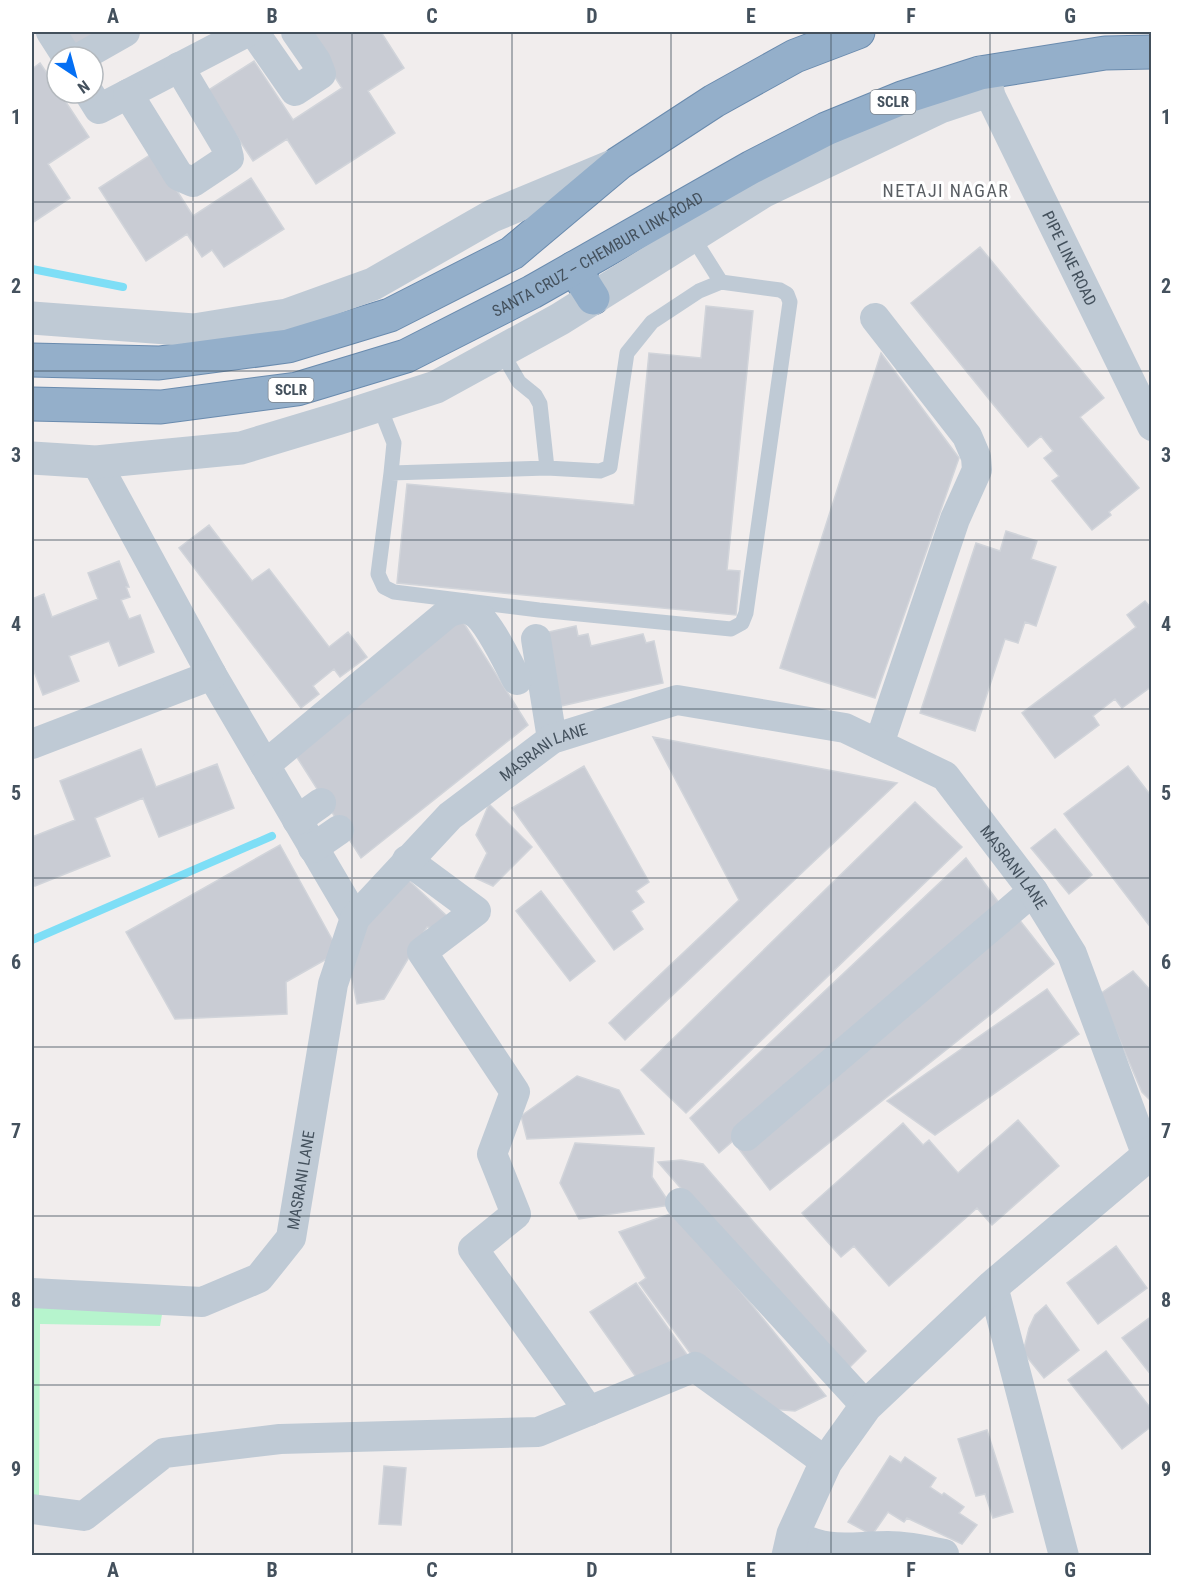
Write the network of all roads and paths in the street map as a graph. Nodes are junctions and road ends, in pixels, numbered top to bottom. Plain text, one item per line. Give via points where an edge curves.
1 (50, 32) edge
2 (125, 32) edge
3 (248, 32) edge
4 (254, 32) edge
5 (296, 32) edge
6 (858, 32) edge
7 (32, 43) edge
8 (59, 45) edge
9 (102, 45) edge
10 (1152, 52) edge
11 (178, 68) junction
12 (984, 82) junction
13 (128, 94) junction
14 (96, 105) edge
15 (619, 163) junction
16 (692, 237) junction
17 (574, 268) junction
18 (721, 282) junction
19 (593, 298) junction
20 (32, 318) edge
21 (875, 318) dead end
22 (501, 351) junction
23 (32, 360) edge
24 (32, 404) edge
25 (379, 405) junction
26 (1152, 426) edge
27 (32, 458) edge
28 (96, 462) junction
29 (547, 468) junction
30 (391, 473) junction
31 (539, 610) junction
32 (538, 649) junction
33 (212, 675) junction
34 (552, 739) junction
35 (32, 744) edge
36 (879, 744) junction
37 (277, 767) junction
38 (321, 803) dead end
39 (297, 820) junction
40 (339, 830) dead end
41 (313, 848) junction
42 (407, 860) junction
43 (1033, 891) junction
44 (355, 918) junction
45 (747, 1136) dead end
46 (1149, 1154) edge
47 (680, 1203) dead end
48 (993, 1286) junction
49 (32, 1293) edge
50 (866, 1406) junction
51 (589, 1411) junction
52 (826, 1462) junction
53 (32, 1509) edge
54 (791, 1545) edge
55 (944, 1554) dead end
56 (1064, 1556) edge

1 - 7 street
1 - 8 street
2 - 9 street
3 - 11 street
4 - 5 street via 295,91 321,74
6 - 15 highway via 785,62 714,101
10 - 12 highway, SANTA CRUZ – CHEMBUR LINK ROAD / SCLR via 1105,53
11 - 13 street
11 - 13 street via 226,146 229,158 193,182 179,176
12 - 16 street via 764,191
12 - 17 highway, SANTA CRUZ – CHEMBUR LINK ROAD / SCLR via 902,98 826,129
12 - 26 street, PIPE LINE ROAD
13 - 14 street via 99,109
15 - 20 street via 492,216 373,284 287,315 194,330
15 - 23 highway via 513,252 390,315 288,346 159,363
16 - 18 lane
16 - 19 street
17 - 19 highway
17 - 24 highway, SANTA CRUZ – CHEMBUR LINK ROAD / SCLR via 406,356 297,389 161,407
18 - 29 lane via 699,291 652,322 627,353 610,467 600,471
18 - 31 lane via 780,290 790,302 742,623 731,629
19 - 22 street
21 - 36 street via 967,436 977,470 955,519
22 - 25 street via 435,387
22 - 29 lane via 519,382 540,404
25 - 28 street via 241,448
25 - 30 lane via 394,443
27 - 28 street
28 - 33 street
29 - 30 lane
30 - 31 lane via 378,574 384,587 394,592
31 - 32 lane
32 - 34 street
32 - 37 street via 513,672 482,619 471,610 449,612
33 - 35 street
33 - 37 street
34 - 36 street, MASRANI LANE via 677,700 845,728
34 - 42 street, MASRANI LANE via 450,816
36 - 43 street, MASRANI LANE via 945,776
37 - 39 street
38 - 39 street
39 - 41 street
40 - 41 street
41 - 44 street
42 - 44 street, MASRANI LANE
42 - 51 street via 476,911 422,952 515,1092 492,1154 516,1214 473,1249
43 - 45 street
43 - 46 street, MASRANI LANE via 1072,954
44 - 49 street, MASRANI LANE via 333,984 291,1238 259,1278 202,1302
46 - 48 street
47 - 50 street
48 - 50 street
48 - 56 street
50 - 52 street
51 - 52 street via 695,1367
51 - 53 street via 538,1432 280,1439 164,1453 84,1516
52 - 54 street
54 - 55 street via 841,1549 890,1546

